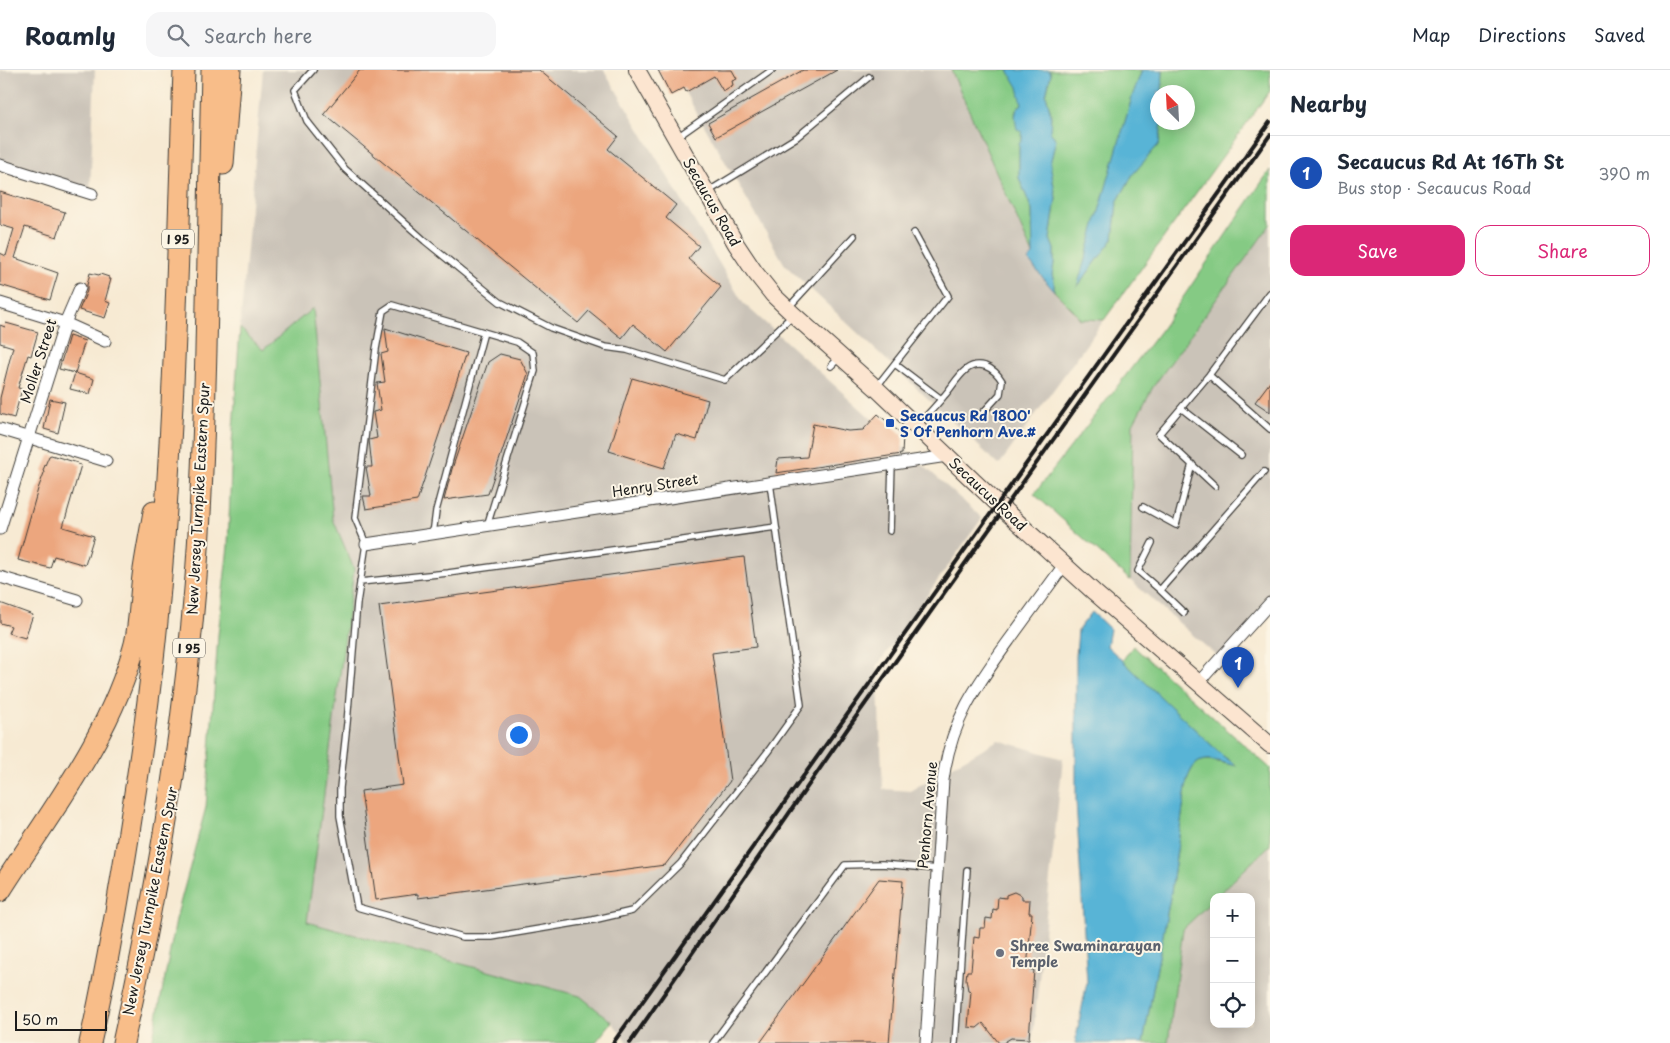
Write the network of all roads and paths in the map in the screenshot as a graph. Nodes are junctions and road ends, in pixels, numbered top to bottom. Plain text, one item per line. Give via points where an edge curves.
1 (184, 70) edge
2 (212, 70) edge
3 (230, 70) edge
4 (313, 70) edge
5 (637, 70) edge
6 (772, 70) edge
7 (869, 77) dead end
8 (676, 138) junction
9 (0, 165) edge
10 (707, 192) junction
11 (92, 194) dead end
12 (914, 233) dead end
13 (854, 236) dead end
14 (208, 248) junction
15 (80, 288) dead end
16 (1270, 293) edge
17 (0, 303) edge
18 (791, 312) junction
19 (65, 323) junction
20 (484, 332) junction
21 (105, 341) dead end
22 (895, 364) junction
23 (1209, 375) junction
24 (876, 388) junction
25 (941, 399) junction
26 (172, 408) junction
27 (1181, 408) junction
28 (980, 417) dead end
29 (917, 426) junction
30 (1270, 429) edge
31 (0, 430) edge
32 (29, 438) junction
33 (1241, 455) dead end
34 (947, 456) junction
35 (106, 461) dead end
36 (892, 464) junction
37 (1192, 464) junction
38 (1264, 472) dead end
39 (770, 483) junction
40 (1215, 486) dead end
41 (1143, 507) dead end
42 (487, 526) junction
43 (776, 527) junction
44 (0, 529) edge
45 (890, 531) dead end
46 (433, 534) junction
47 (1152, 543) dead end
48 (366, 544) junction
49 (1064, 565) junction
50 (0, 577) edge
51 (360, 582) junction
52 (1160, 590) junction
53 (77, 600) dead end
54 (1270, 603) edge
55 (1184, 613) dead end
56 (1199, 682) junction
57 (1270, 744) edge
58 (938, 869) junction
59 (967, 870) dead end
60 (7, 874) edge
61 (0, 891) edge
62 (90, 1043) edge
63 (122, 1043) edge
64 (713, 1043) edge
65 (926, 1043) edge
66 (955, 1043) edge

1 - 26 highway, I 95
2 - 14 highway, New Jersey Turnpike Eastern Spur / I 95
3 - 14 highway via 224,156
4 - 18 lane via 295,90 307,121 346,169 425,242 500,302 551,328 605,347 627,350 725,380
5 - 8 main road, Secaucus Road
6 - 8 lane
7 - 10 lane via 797,137
8 - 10 main road, Secaucus Road
9 - 11 street
10 - 18 main road, Secaucus Road via 754,271
12 - 22 lane via 948,296
13 - 18 lane
14 - 63 highway, New Jersey Turnpike Eastern Spur / I 95 via 200,506 188,664 164,832
15 - 19 street, Moller Street
16 - 23 lane
17 - 19 street
18 - 24 main road, Secaucus Road via 836,361
19 - 21 street
19 - 32 street, Moller Street
20 - 42 lane via 517,342 533,353 535,371
20 - 46 lane via 436,511
20 - 48 lane via 392,305 383,311 355,518
22 - 24 lane
22 - 25 lane
23 - 27 lane
23 - 30 lane
24 - 29 main road, Secaucus Road
25 - 28 lane via 966,368 976,364 988,367 1002,381 1000,394
25 - 29 lane
26 - 60 highway via 137,632 126,673 98,736 72,780
26 - 62 highway, I 95 via 164,549 149,694 125,860
27 - 33 lane
27 - 37 lane via 1160,434
29 - 34 main road, Secaucus Road
31 - 32 street
32 - 35 street
32 - 44 street, Moller Street
34 - 36 street, Henry Street
34 - 49 main road, Secaucus Road
36 - 39 street, Henry Street
36 - 45 lane
37 - 40 lane
37 - 41 lane via 1176,524
38 - 52 lane
39 - 42 street, Henry Street
39 - 43 lane
42 - 46 street, Henry Street
43 - 51 lane via 457,572
43 - 51 lane via 801,705 681,863 632,911 492,937 463,937 357,907 340,816 340,798
46 - 48 street, Henry Street
47 - 52 lane via 1138,571
48 - 51 lane
49 - 56 main road, Secaucus Road
49 - 58 street, Penhorn Avenue via 979,682 959,719 944,774
50 - 53 street
52 - 55 lane
54 - 56 street
56 - 57 main road, Secaucus Road
58 - 64 lane via 882,864 845,865
58 - 65 street, Penhorn Avenue
59 - 66 lane
60 - 61 highway

